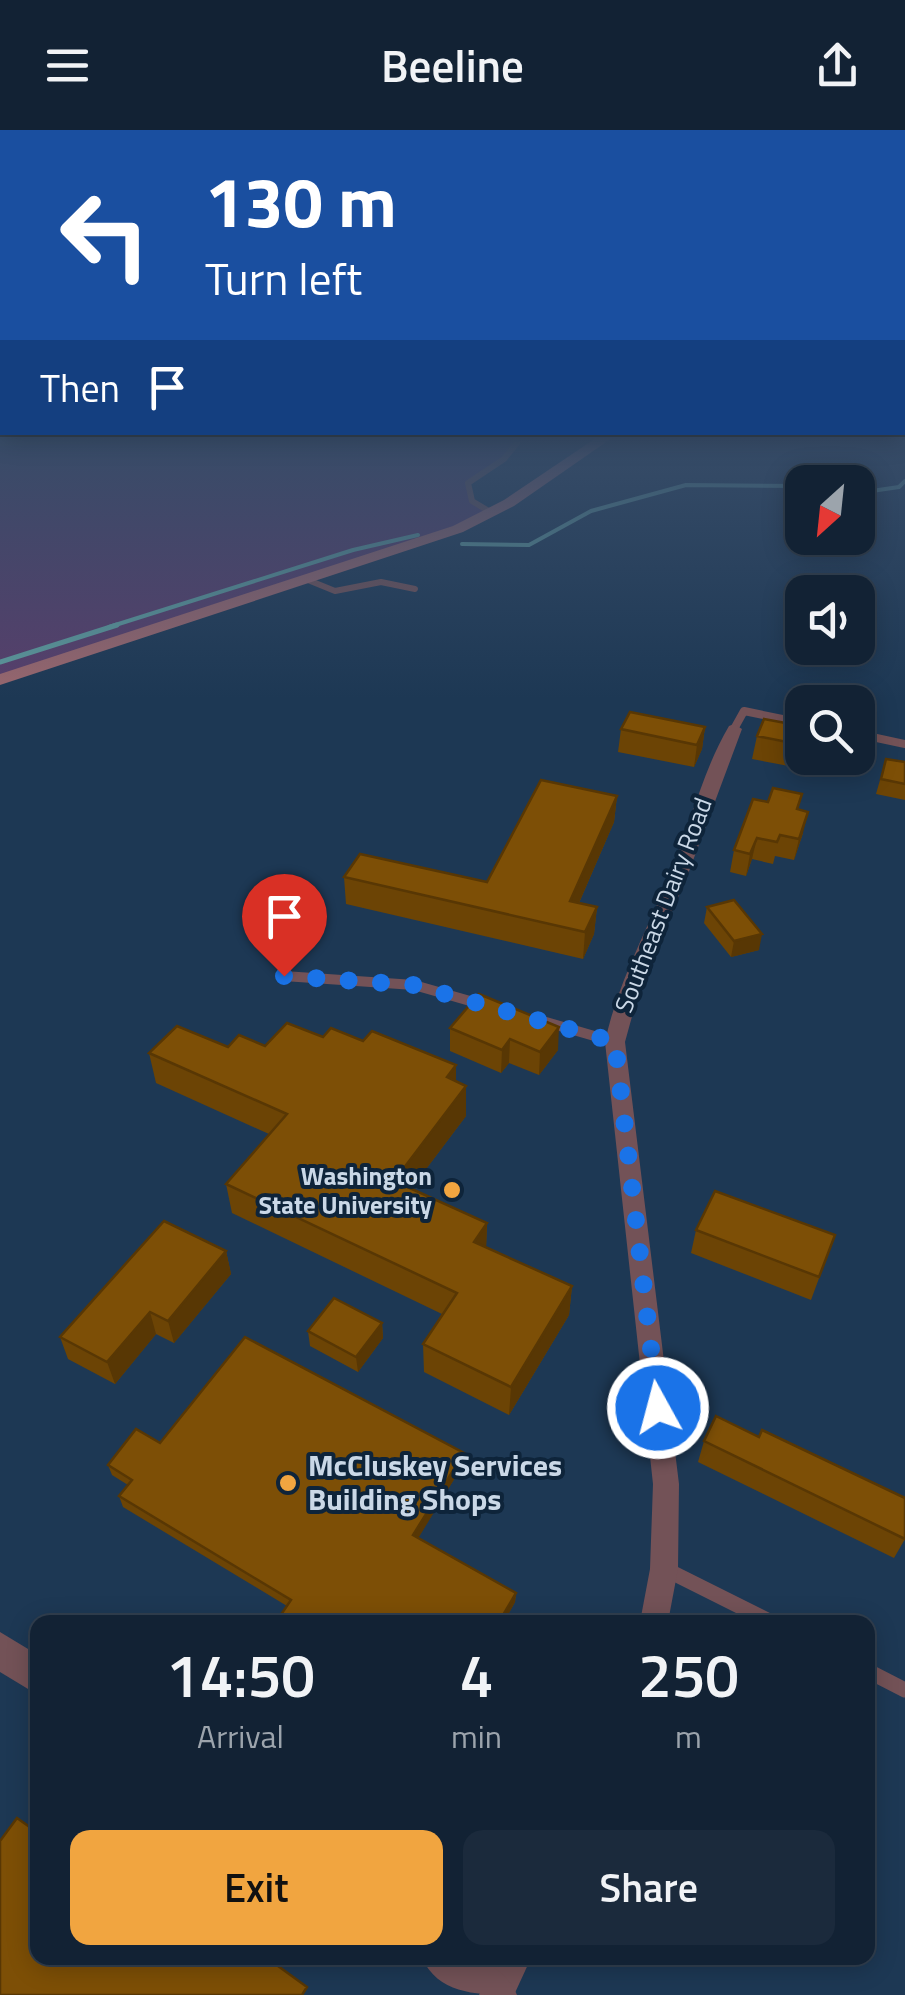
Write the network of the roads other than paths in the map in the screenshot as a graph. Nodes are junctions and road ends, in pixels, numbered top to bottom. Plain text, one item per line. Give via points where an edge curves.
1 (464, 525) edge
2 (308, 580) junction
3 (414, 589) dead end
4 (0, 680) edge
5 (785, 719) edge
6 (734, 729) joint
7 (875, 738) edge
8 (905, 744) edge
9 (284, 976) dead end
10 (505, 1010) edge
11 (524, 1016) edge
12 (615, 1042) junction
13 (664, 1569) junction
14 (655, 1615) edge
15 (756, 1615) edge
16 (0, 1650) edge
17 (30, 1671) edge
18 (875, 1675) edge
19 (905, 1690) edge
20 (453, 1965) edge
21 (511, 1965) edge
22 (496, 1995) edge

1 - 2 main road
2 - 3 lane via 338,593 389,582
2 - 4 main road
5 - 6 lane via 744,710
6 - 12 street, Southeast Dairy Road via 631,978
7 - 8 lane
9 - 10 lane via 414,985
11 - 12 lane
12 - 13 street, Southeast Dairy Road via 663,1444
13 - 14 street, Southeast Dairy Road
13 - 15 lane
16 - 17 street
18 - 19 lane
20 - 22 street
21 - 22 street

